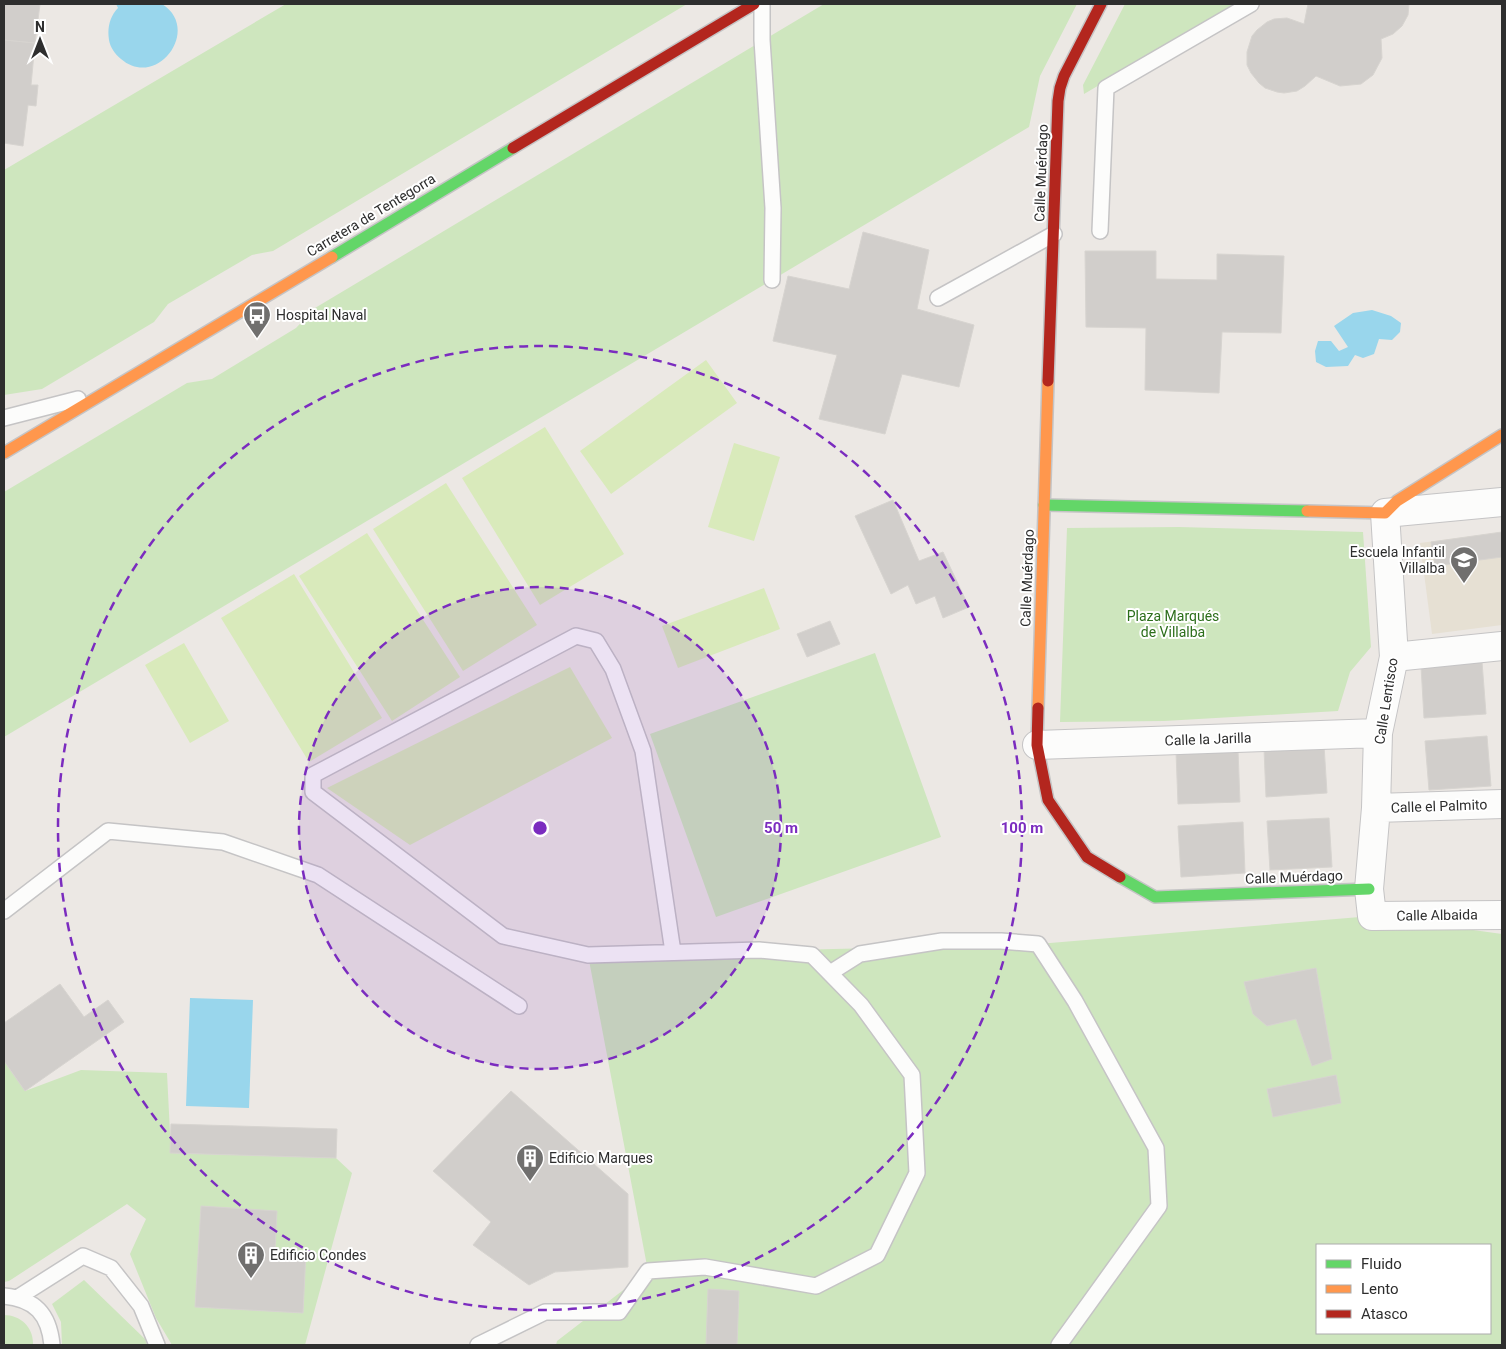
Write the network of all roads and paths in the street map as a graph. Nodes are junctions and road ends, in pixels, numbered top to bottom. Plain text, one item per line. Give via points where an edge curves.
1 (754, 4) edge
2 (762, 4) edge
3 (1101, 4) edge
4 (1251, 4) edge
5 (1100, 231) dead end
6 (1054, 234) junction
7 (772, 280) dead end
8 (938, 298) dead end
9 (109, 392) junction
10 (4, 418) edge
11 (1502, 435) edge
12 (4, 453) edge
13 (1502, 502) edge
14 (1044, 505) junction
15 (1385, 513) junction
16 (1502, 646) edge
17 (1394, 657) junction
18 (1378, 732) junction
19 (1037, 745) junction
20 (1502, 804) edge
21 (1376, 808) junction
22 (1369, 889) junction
23 (4, 911) edge
24 (1502, 915) edge
25 (1372, 916) joint
26 (674, 952) junction
27 (830, 973) junction
28 (519, 1006) dead end
29 (11, 1297) edge
30 (52, 1345) edge
31 (157, 1345) edge
32 (478, 1345) edge
33 (1059, 1345) edge

1 - 9 street, Carretera de Tentegorra
2 - 7 lane via 772,208
3 - 6 street, Calle Muérdago via 1060,88
4 - 5 lane via 1106,88
6 - 8 lane
6 - 14 street, Calle Muérdago
9 - 10 lane
9 - 12 street, Carretera de Tentegorra
11 - 15 street via 1397,500
13 - 15 street
14 - 15 street
14 - 19 street, Calle Muérdago
15 - 17 street, Calle Lentisco
16 - 17 street
17 - 18 street, Calle Lentisco
18 - 19 street, Calle la Jarilla
18 - 21 street, Calle Lentisco
19 - 22 street, Calle Muérdago via 1048,800 1087,856 1155,897
20 - 21 street, Calle el Palmito
21 - 22 street, Calle Lentisco
22 - 25 street, Calle Lentisco
23 - 28 lane via 108,831 223,842 318,875
24 - 25 street, Calle Albaida
26 - 26 lane via 643,751 613,669 596,641 576,636 313,775 313,792 502,936 588,955
26 - 27 lane via 759,950 812,955
27 - 32 lane via 860,1005 912,1075 917,1174 877,1255 816,1286 705,1266 648,1271 619,1312 545,1312
27 - 33 lane via 860,954 942,941 1038,944 1075,1001 1156,1148 1159,1206
29 - 30 lane via 32,1304 44,1316 51,1331
29 - 31 lane via 83,1256 111,1268 141,1306

